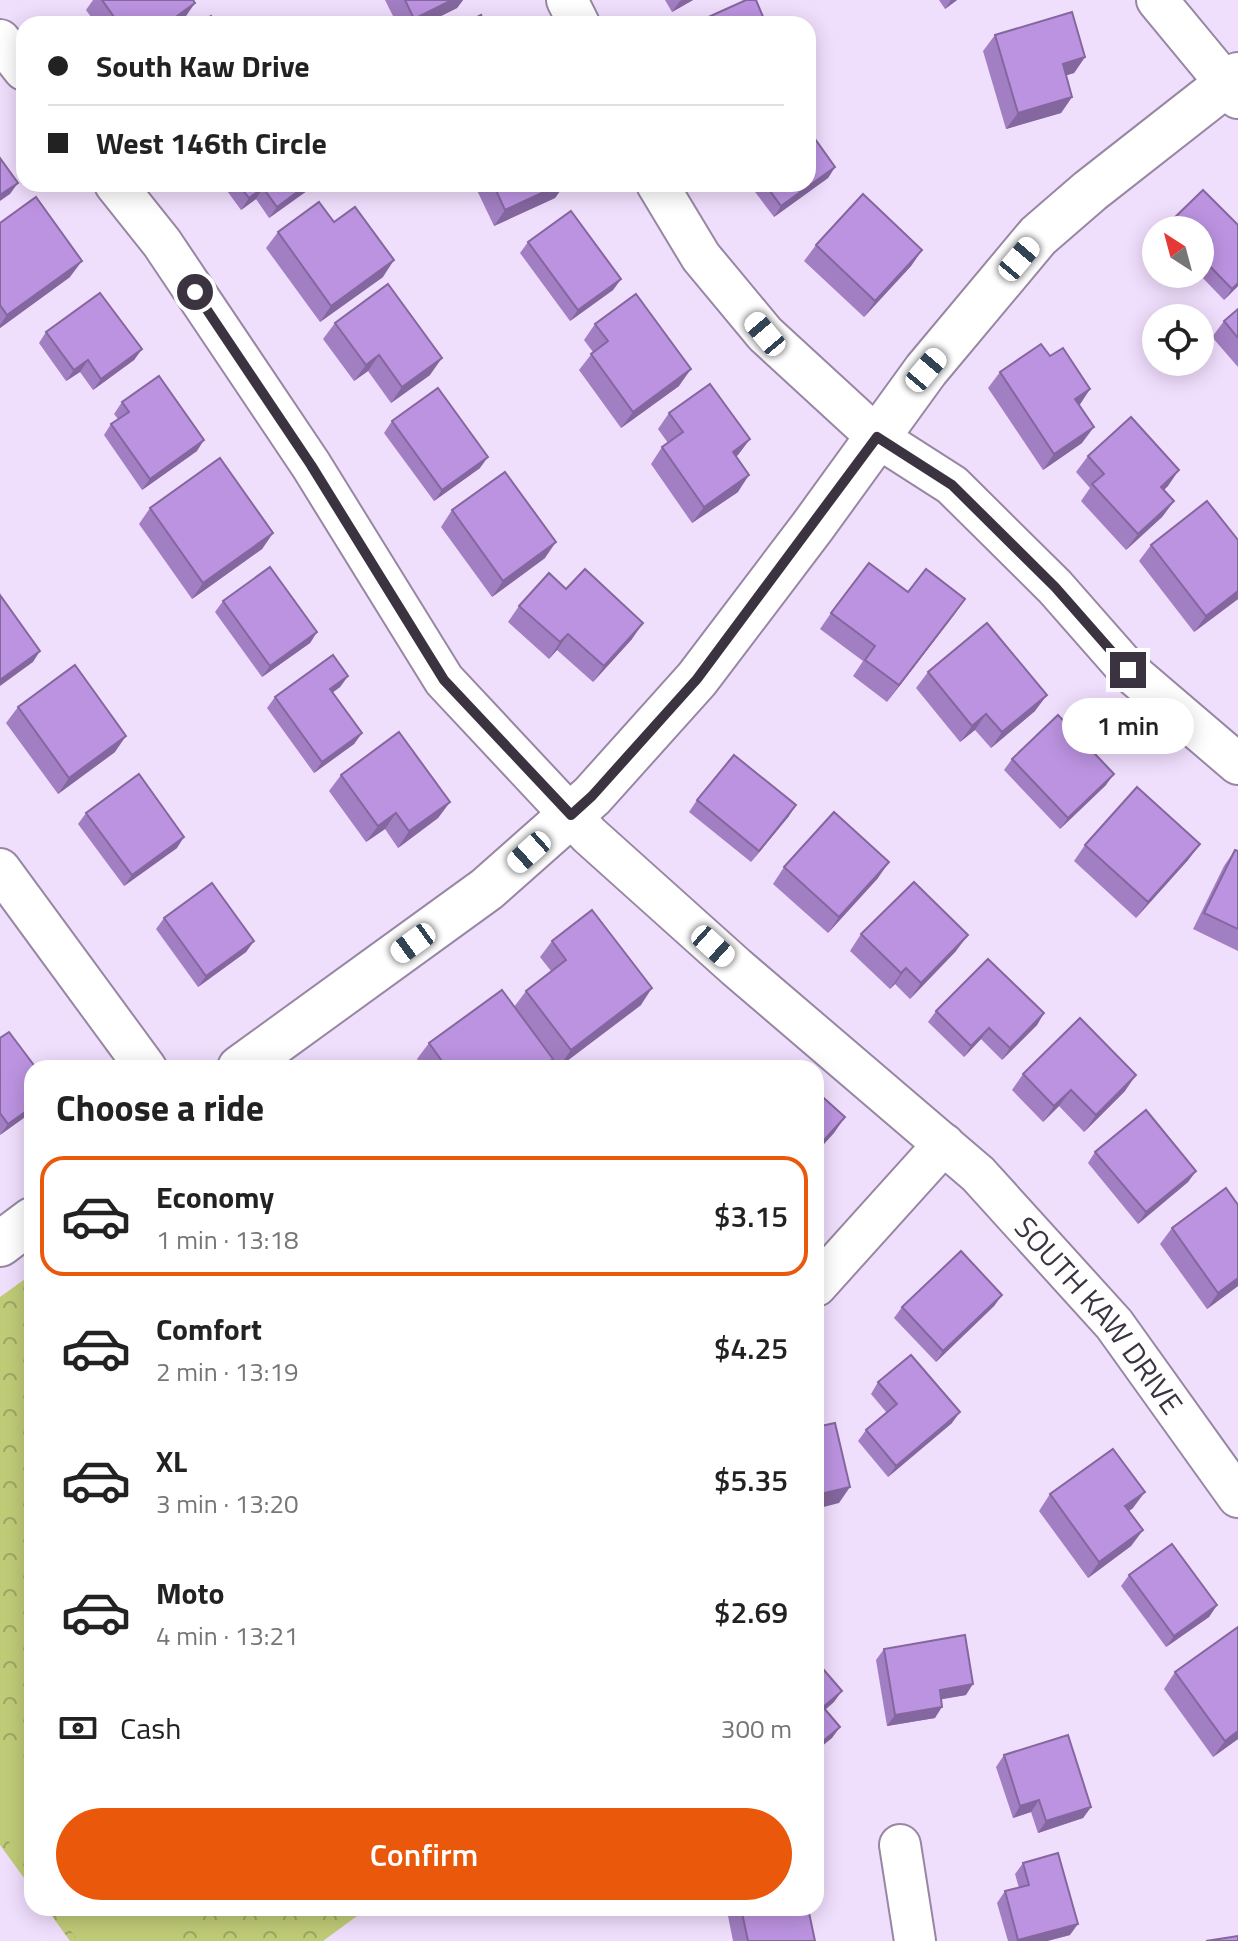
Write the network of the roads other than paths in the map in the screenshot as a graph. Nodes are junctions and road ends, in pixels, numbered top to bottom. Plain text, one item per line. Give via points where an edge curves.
1 (1157, 0) edge
2 (0, 40) edge
3 (16, 60) edge
4 (1234, 85) edge
5 (121, 192) edge
6 (662, 192) edge
7 (877, 437) junction
8 (1238, 764) edge
9 (571, 815) junction
10 (0, 869) edge
11 (140, 1060) edge
12 (251, 1060) edge
13 (944, 1144) junction
14 (24, 1226) edge
15 (0, 1244) edge
16 (824, 1277) edge
17 (1238, 1497) edge
18 (900, 1845) dead end
19 (915, 1941) edge

1 - 4 street
2 - 3 street
4 - 7 street via 1038,236
5 - 9 street, SOUTH KAW DRIVE via 162,243 311,465 444,680
6 - 7 street via 701,257 765,334
7 - 8 street via 952,485 1055,587 1128,670
7 - 9 street via 697,679
9 - 12 street via 487,889
9 - 13 street, SOUTH KAW DRIVE via 736,967
10 - 11 street
13 - 16 street
13 - 17 street, SOUTH KAW DRIVE via 978,1174 1114,1324
14 - 15 street
18 - 19 street

